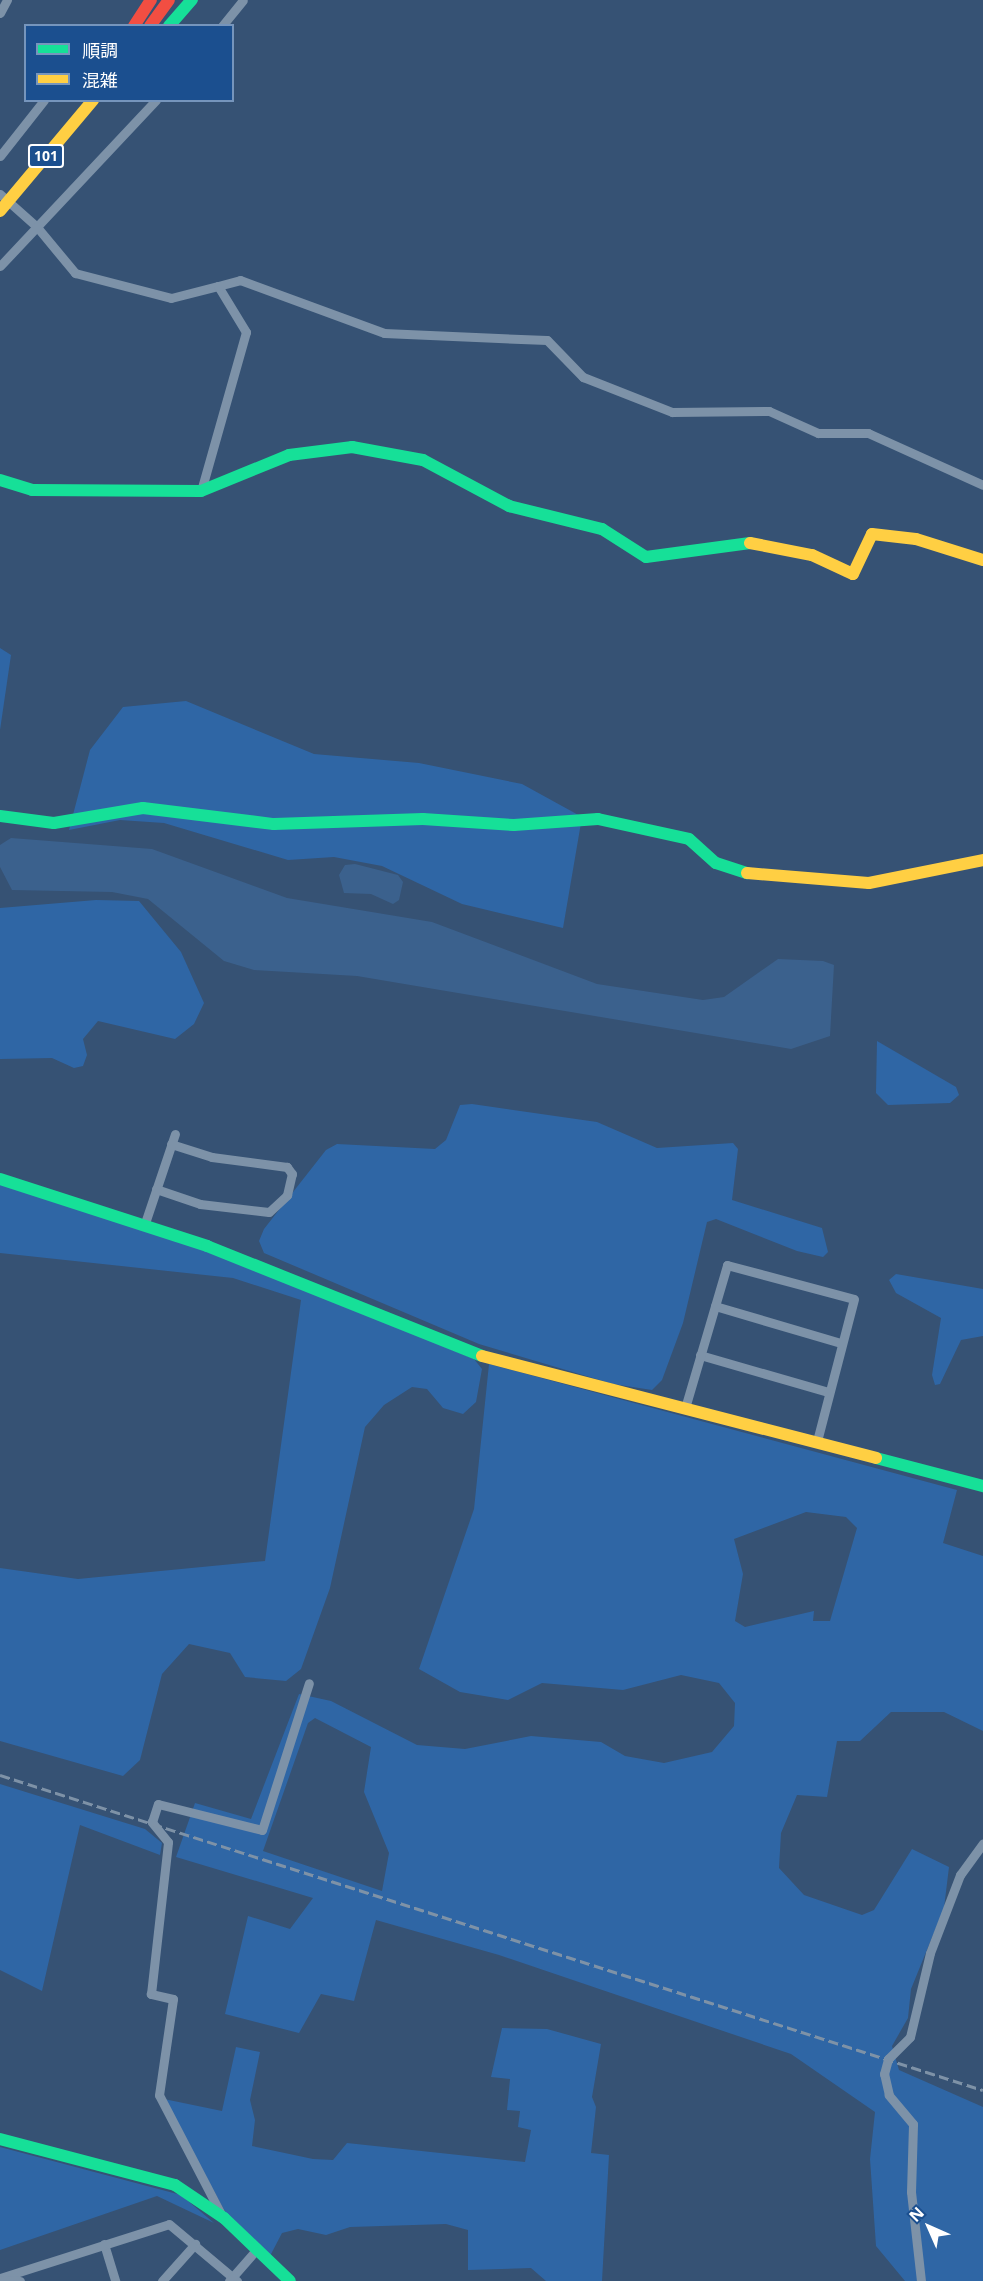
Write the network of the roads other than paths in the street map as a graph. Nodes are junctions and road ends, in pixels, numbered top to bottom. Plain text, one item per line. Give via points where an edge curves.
1 (8, 0) edge
2 (151, 0) edge
3 (169, 0) edge
4 (192, 0) edge
5 (243, 0) edge
6 (0, 13) edge
7 (135, 24) edge
8 (151, 24) edge
9 (171, 24) edge
10 (224, 24) edge
11 (42, 102) edge
12 (81, 102) edge
13 (91, 102) edge
14 (154, 102) edge
15 (0, 156) edge
16 (36, 168) junction
17 (4, 197) edge
18 (0, 211) edge
19 (37, 227) junction
20 (0, 266) edge
21 (218, 286) junction
22 (0, 480) edge
23 (983, 485) edge
24 (201, 491) junction
25 (983, 560) edge
26 (0, 816) edge
27 (983, 860) edge
28 (175, 1134) dead end
29 (171, 1144) junction
30 (0, 1179) edge
31 (156, 1189) junction
32 (145, 1223) junction
33 (715, 1306) junction
34 (841, 1343) junction
35 (700, 1355) junction
36 (828, 1392) junction
37 (686, 1408) junction
38 (817, 1441) junction
39 (983, 1486) edge
40 (309, 1683) dead end
41 (983, 1843) edge
42 (0, 2139) edge
43 (224, 2218) junction
44 (104, 2244) junction
45 (195, 2244) junction
46 (256, 2250) junction
47 (0, 2279) edge
48 (233, 2280) edge
49 (20, 2281) edge
50 (115, 2281) edge
51 (162, 2281) edge
52 (290, 2281) edge
53 (921, 2281) edge

1 - 6 street
2 - 7 main road
3 - 8 main road
4 - 9 main road
5 - 10 street
11 - 15 street
12 - 16 main road
13 - 16 main road, 101
14 - 19 street
16 - 17 main road, 101
17 - 18 main road, 101
17 - 19 street
19 - 20 street
19 - 21 street via 75,273 106,285 171,298
21 - 23 street via 240,280 384,333 547,340 583,377 672,412 769,411 818,433 868,433
21 - 24 street via 246,332
22 - 24 main road via 32,490
24 - 25 main road via 289,455 352,447 423,460 509,506 602,529 646,556 745,541 776,552 813,555 853,574 872,534 916,539
26 - 27 main road via 54,823 143,808 285,825 423,819 514,825 598,819 689,839 716,863 740,872 826,882 869,883
28 - 29 street
29 - 31 street
29 - 31 street via 212,1157 287,1167 292,1174 287,1195 269,1212 200,1204
30 - 32 main road
31 - 32 street
32 - 37 main road via 478,1355
33 - 34 street
33 - 34 street via 727,1265 854,1299
33 - 35 street
34 - 36 street
35 - 36 street
35 - 37 street
36 - 38 street
37 - 38 main road
38 - 39 main road
40 - 43 street via 262,1830 158,1804 152,1822 168,1842 151,1994 173,1999 159,2095
41 - 53 street via 960,1875 930,1953 910,2037 888,2059 884,2074 889,2095 913,2124 911,2192
42 - 43 main road via 167,2182
43 - 46 main road
44 - 45 street via 169,2224
44 - 47 street
44 - 50 street
45 - 48 street
45 - 51 street
46 - 48 street
46 - 52 main road
47 - 49 street

